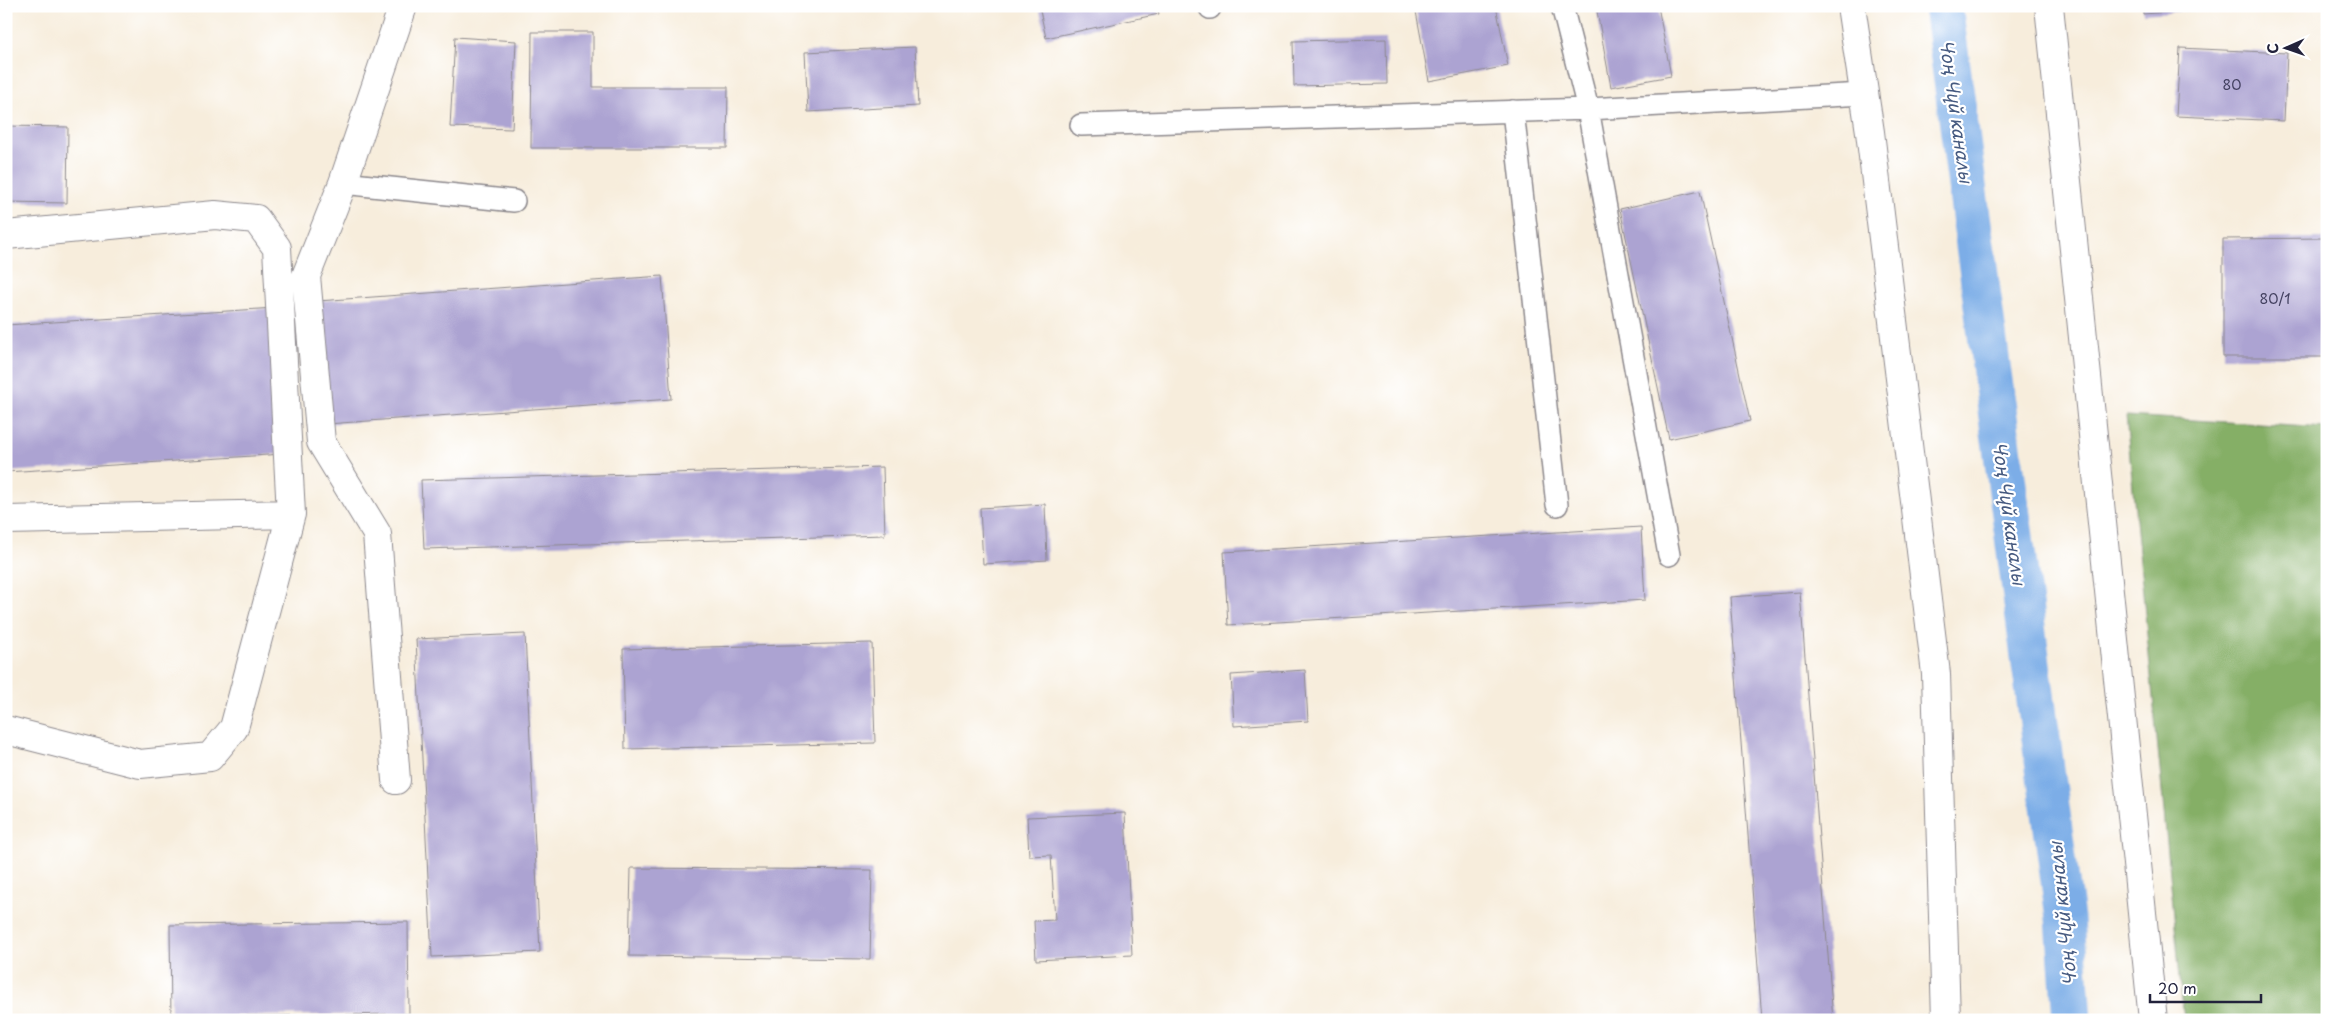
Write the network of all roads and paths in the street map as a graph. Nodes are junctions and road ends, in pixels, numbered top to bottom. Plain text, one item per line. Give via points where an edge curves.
1 (403, 6) edge
2 (1562, 6) edge
3 (1851, 6) edge
4 (2049, 6) edge
5 (1864, 94) junction
6 (1588, 109) junction
7 (1512, 111) junction
8 (1081, 124) dead end
9 (342, 183) junction
10 (514, 201) dead end
11 (6, 235) edge
12 (1557, 505) dead end
13 (291, 514) junction
14 (6, 520) edge
15 (1669, 555) dead end
16 (6, 730) edge
17 (396, 780) dead end
18 (1946, 1020) edge
19 (2153, 1020) edge

1 - 9 street
2 - 6 lane
3 - 5 street
4 - 19 street
5 - 6 lane
5 - 18 street via 1936,674
6 - 7 lane
6 - 15 lane
7 - 8 lane
7 - 12 lane
9 - 10 lane
9 - 17 street via 306,276 310,324 321,442 377,534
11 - 13 street via 215,215 256,219 277,248
13 - 14 street
13 - 16 street via 234,728 210,757 140,764

